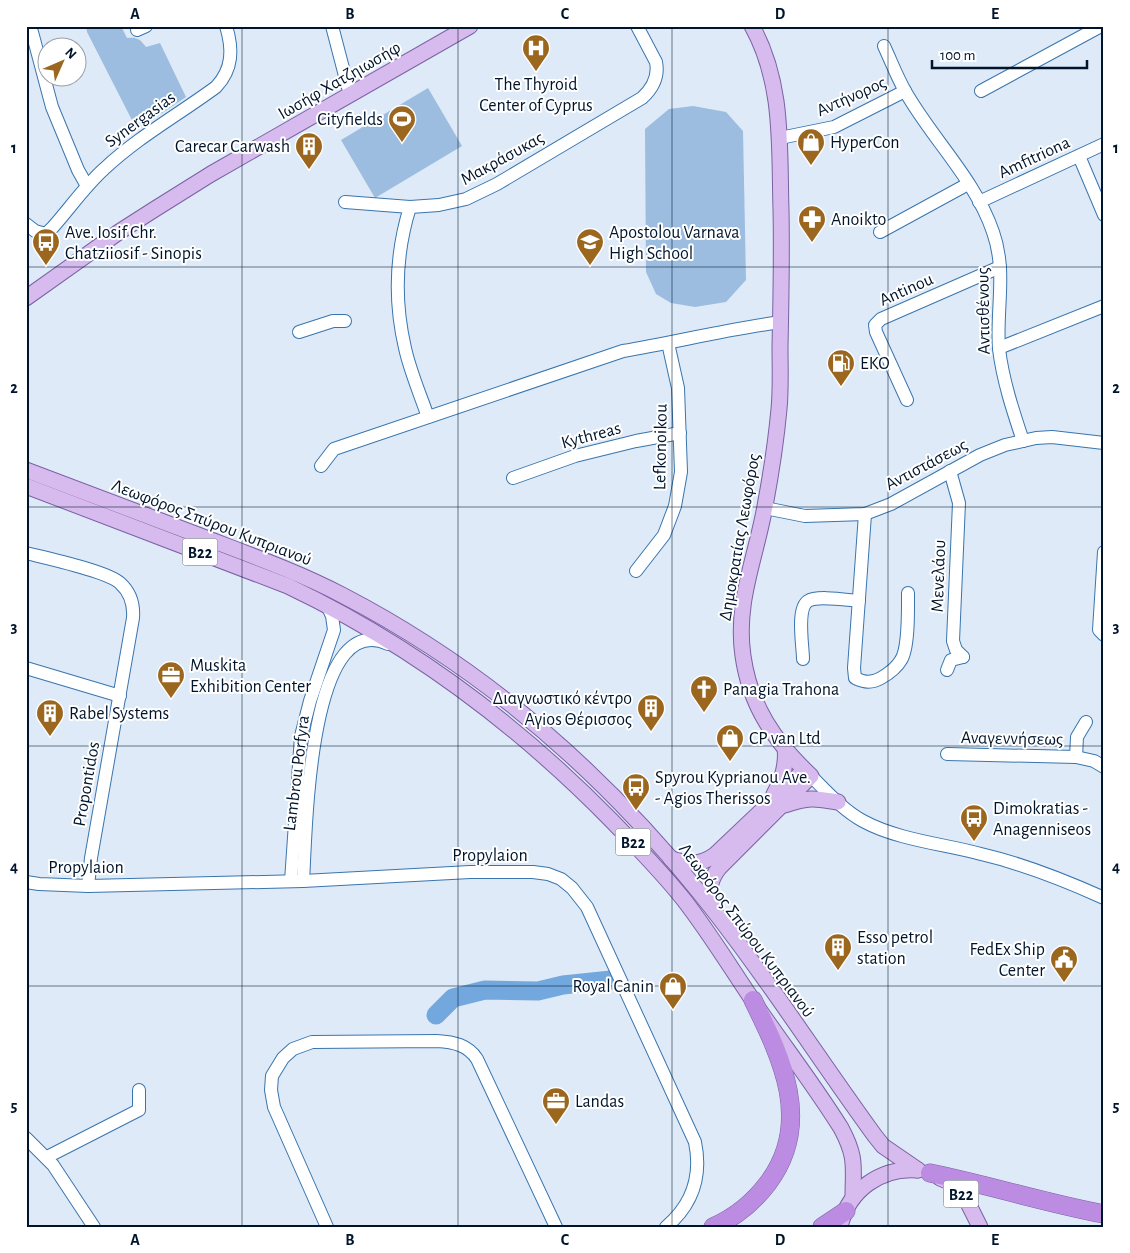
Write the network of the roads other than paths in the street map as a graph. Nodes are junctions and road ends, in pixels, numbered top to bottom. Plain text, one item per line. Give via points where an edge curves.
1 (226, 26) edge
2 (332, 26) edge
3 (470, 26) edge
4 (637, 26) edge
5 (752, 26) edge
6 (1103, 26) edge
7 (32, 32) dead end
8 (884, 46) dead end
9 (905, 91) junction
10 (981, 92) dead end
11 (350, 95) junction
12 (780, 138) junction
13 (1104, 144) edge
14 (1079, 156) junction
15 (968, 184) junction
16 (87, 186) junction
17 (345, 202) dead end
18 (979, 202) junction
19 (410, 207) junction
20 (1104, 215) edge
21 (26, 224) edge
22 (880, 232) dead end
23 (1000, 267) junction
24 (26, 298) edge
25 (1104, 306) edge
26 (345, 321) dead end
27 (781, 322) junction
28 (299, 332) dead end
29 (668, 344) junction
30 (999, 348) junction
31 (907, 400) dead end
32 (428, 417) junction
33 (680, 432) junction
34 (1022, 441) junction
35 (1104, 443) edge
36 (321, 466) dead end
37 (26, 470) edge
38 (950, 471) junction
39 (513, 478) dead end
40 (26, 486) edge
41 (765, 508) junction
42 (865, 514) junction
43 (1104, 552) edge
44 (26, 553) edge
45 (636, 571) dead end
46 (908, 593) dead end
47 (859, 601) junction
48 (327, 605) junction
49 (1104, 635) edge
50 (406, 653) junction
51 (803, 659) dead end
52 (26, 668) edge
53 (947, 670) dead end
54 (120, 696) junction
55 (1086, 722) dead end
56 (785, 747) junction
57 (947, 754) dead end
58 (1076, 757) junction
59 (1104, 767) edge
60 (808, 773) junction
61 (838, 802) junction
62 (775, 805) junction
63 (671, 859) junction
64 (297, 881) junction
65 (26, 882) edge
66 (88, 886) junction
67 (1104, 898) edge
68 (713, 910) junction
69 (753, 1000) junction
70 (139, 1090) dead end
71 (26, 1138) edge
72 (47, 1157) junction
73 (924, 1172) junction
74 (847, 1212) edge
75 (1104, 1214) edge
76 (94, 1227) edge
77 (328, 1227) edge
78 (556, 1227) edge
79 (666, 1227) edge
80 (713, 1227) edge
81 (822, 1227) edge
82 (980, 1227) edge

1 - 16 street, Synergasias via 231,58 220,83 136,141
2 - 11 street
3 - 11 main road, Ιωσήφ Χατζηιωσήφ
4 - 19 street, Μακράσυκας via 657,68 655,81 646,94 478,194 453,202
5 - 12 main road, Δημοκρατίας Λεωφόρος via 775,88
6 - 10 street
7 - 16 street via 52,106
8 - 9 street, Αντισθένους
9 - 12 street, Αντήνορος via 834,127
9 - 15 street, Αντισθένους
11 - 24 main road, Ιωσήφ Χατζηιωσήφ via 133,222
12 - 27 main road, Δημοκρατίας Λεωφόρος
13 - 14 street, Amfitriona
14 - 18 street, Amfitriona
14 - 20 street
15 - 18 street, Αντισθένους
15 - 22 street
16 - 21 street, Synergasias via 46,234
17 - 19 street, Μακράσυκας
18 - 23 street, Αντισθένους via 993,232
19 - 32 street via 399,263 399,315 405,349
23 - 30 street, Αντισθένους
23 - 31 street, Antinou via 875,325
25 - 30 street
26 - 28 street via 333,321
27 - 29 street via 746,326
27 - 41 main road, Δημοκρατίας Λεωφόρος via 779,408
29 - 32 street via 623,351
29 - 33 street, Lefkonoikou via 678,388
30 - 34 street, Αντισθένους via 1006,391
32 - 36 street via 334,449
33 - 39 street, Kythreas via 575,456
33 - 45 street, Lefkonoikou via 681,472 675,506 664,534
34 - 35 street, Αντιστάσεως via 1052,437
34 - 38 street, Αντιστάσεως via 980,455
37 - 63 main road, Λεωφόρος Σπύρου Κυπριανού / B22 via 301,575 396,625 469,673 541,728 594,777
38 - 42 street, Αντιστάσεως via 891,504
38 - 53 street, Μενελάου via 958,503 953,641 963,657 952,660
40 - 48 main road, Λεωφόρος Σπύρου Κυπριανού / B22 via 288,586
41 - 42 street, Αντιστάσεως via 805,516
41 - 56 main road, Δημοκρατίας Λεωφόρος via 743,602 741,639 747,678 754,698 769,728
42 - 47 street
43 - 49 street via 1099,630
44 - 54 street, Propontidos via 109,576 118,581 130,596 133,614
46 - 47 street via 908,624 902,658 874,682 855,678
47 - 51 street via 817,599 803,606
48 - 50 main road, Λεωφόρος Σπύρου Κυπριανού / B22
48 - 64 street, Lambrou Porfyra via 334,630 301,736
50 - 64 street, Lambrou Porfyra via 370,639 348,649 334,672 322,705 313,752
50 - 69 main road, Λεωφόρος Σπύρου Κυπριανού / B22 via 485,706 546,756 590,798 685,901
52 - 54 street
54 - 66 street, Propontidos via 90,858
55 - 58 street, Αναγεννήσεως via 1077,737
56 - 60 main road, Δημοκρατίας Λεωφόρος
56 - 62 main road via 786,763
57 - 58 street, Αναγεννήσεως
58 - 59 street, Αναγεννήσεως
60 - 61 street, Δημοκρατίας Λεωφόρος
60 - 62 main road
61 - 62 main road via 805,798
61 - 67 street, Δημοκρατίας Λεωφόρος via 874,826 919,841 1012,862 1065,880
62 - 63 main road via 707,860 693,864
62 - 68 main road via 713,875 709,889
63 - 68 main road, Λεωφόρος Σπύρου Κυπριανού / B22
64 - 66 street, Propylaion
64 - 79 street, Propylaion via 533,872 555,876 572,888 587,907 695,1142 698,1162 693,1191 683,1209
65 - 66 street, Propylaion
68 - 73 main road, Λεωφόρος Σπύρου Κυπριανού / B22 via 883,1146
69 - 74 main road, Λεωφόρος Σπύρου Κυπριανού / B22 via 845,1135 854,1164
69 - 80 highway via 776,1047 784,1075 791,1110 790,1130 774,1174 762,1191 730,1219
70 - 72 street via 139,1110
71 - 72 street
72 - 76 street
73 - 74 main road, B22 via 897,1170 878,1176 869,1182
73 - 75 highway
73 - 82 main road, B22 via 954,1184
74 - 81 highway
77 - 78 street via 274,1107 271,1083 279,1063 293,1049 312,1042 437,1041 465,1047 478,1059

